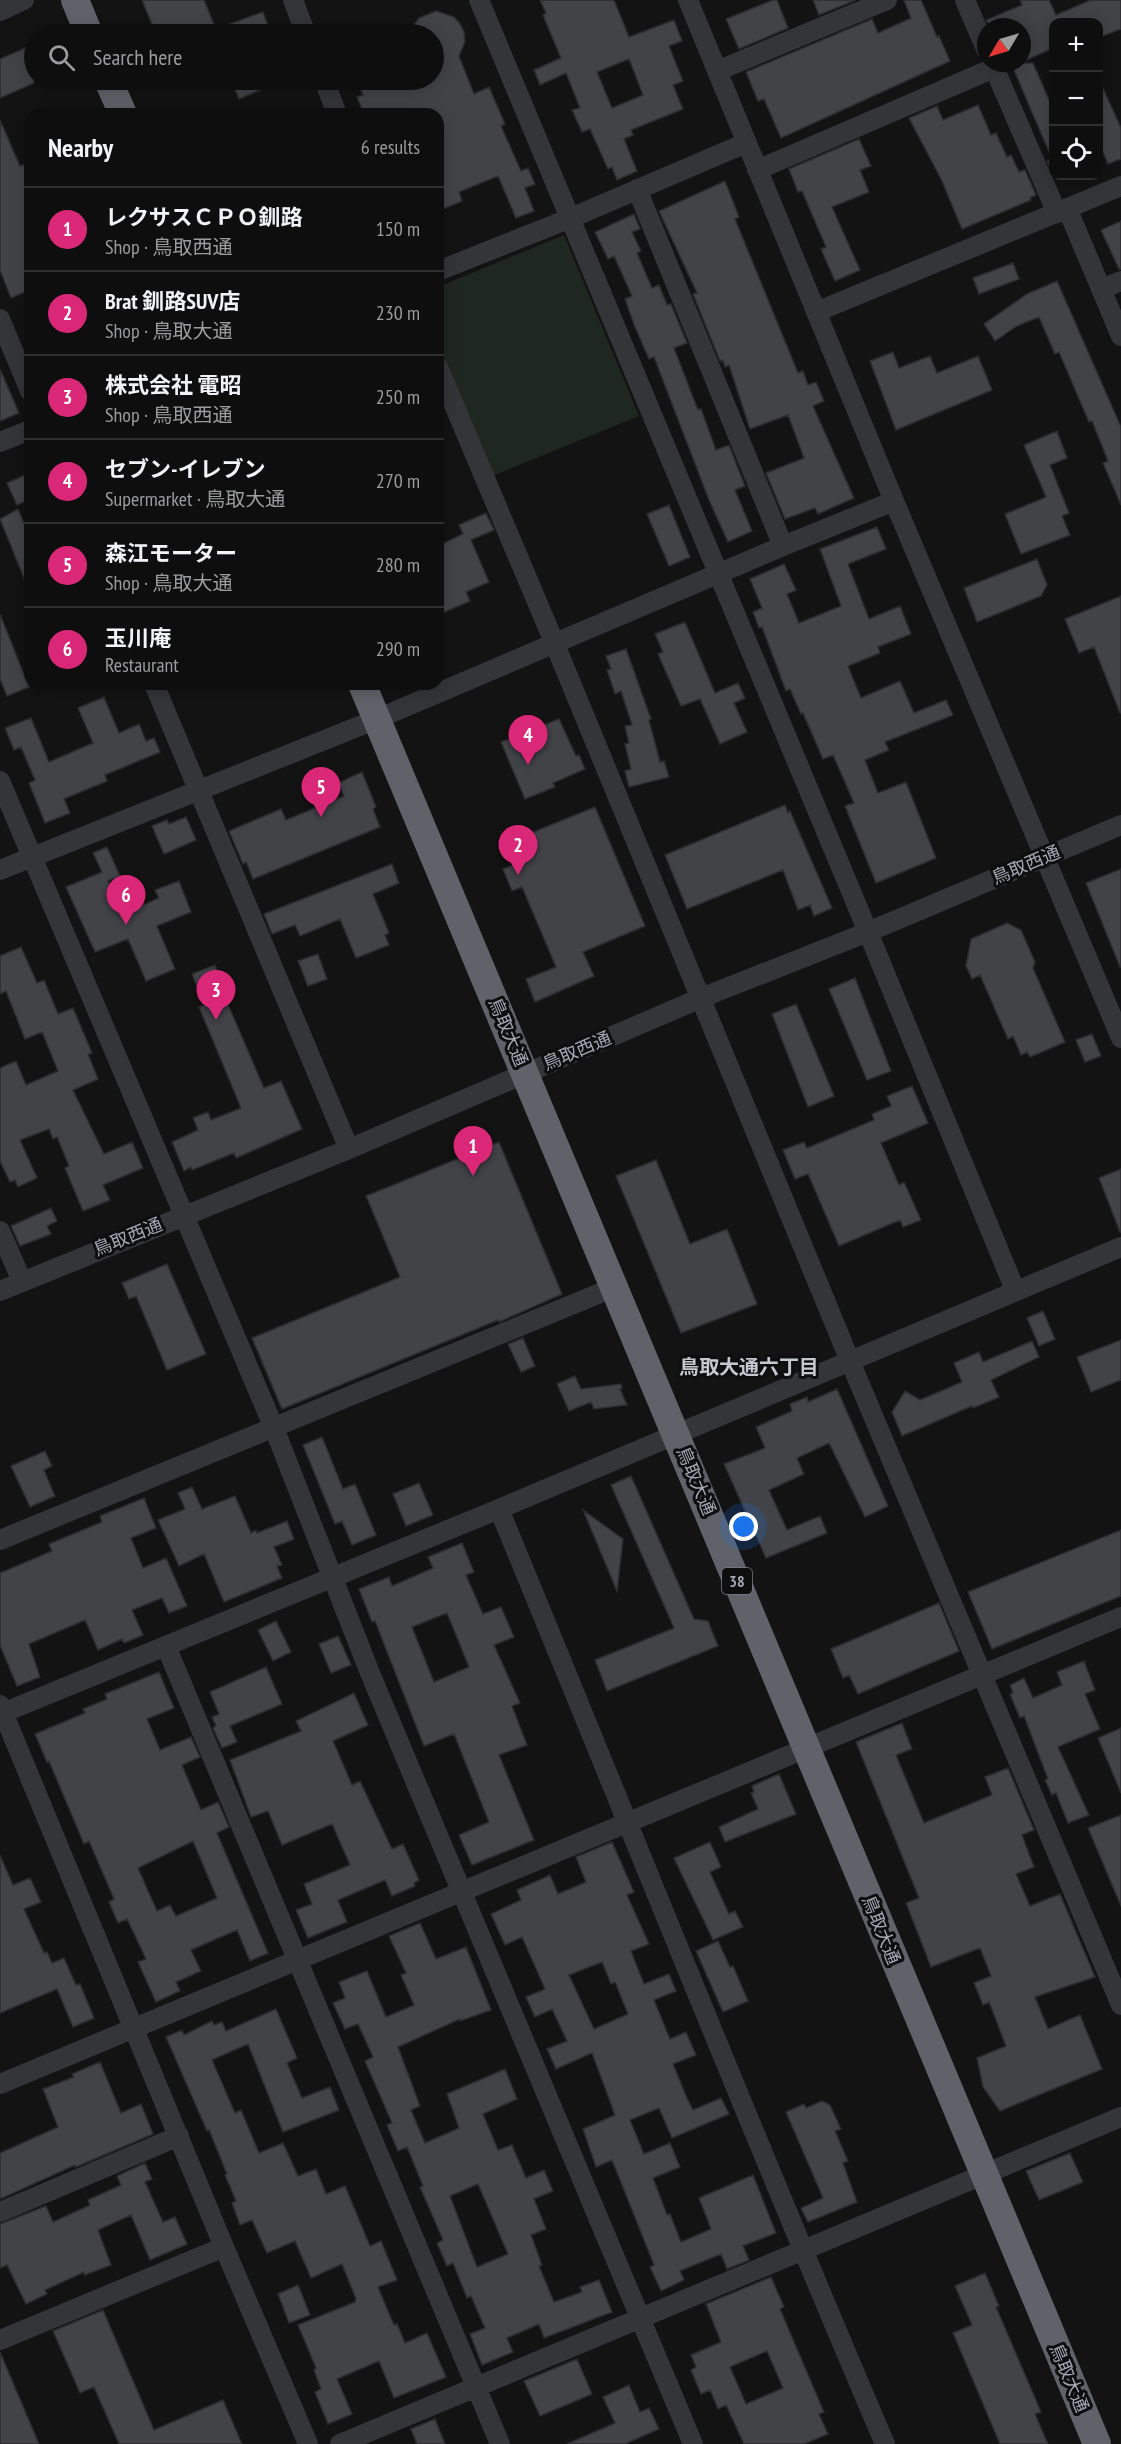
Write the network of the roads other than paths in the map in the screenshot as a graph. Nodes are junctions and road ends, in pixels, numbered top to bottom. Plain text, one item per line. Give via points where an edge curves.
1 (24, 0) edge
2 (75, 0) edge
3 (293, 0) edge
4 (479, 0) edge
5 (688, 0) edge
6 (887, 0) edge
7 (965, 0) edge
8 (0, 11) edge
9 (85, 24) edge
10 (302, 24) edge
11 (977, 28) edge
12 (717, 71) junction
13 (977, 72) edge
14 (996, 72) edge
15 (112, 90) edge
16 (328, 90) edge
17 (120, 108) edge
18 (335, 108) edge
19 (747, 143) junction
20 (758, 170) junction
21 (1121, 186) edge
22 (637, 189) junction
23 (1062, 210) junction
24 (571, 218) junction
25 (444, 269) edge
26 (1121, 281) edge
27 (1102, 289) junction
28 (816, 312) junction
29 (0, 319) edge
30 (1121, 336) edge
31 (24, 377) edge
32 (444, 381) edge
33 (24, 432) edge
34 (0, 442) edge
35 (894, 501) junction
36 (783, 546) junction
37 (719, 574) junction
38 (554, 642) junction
39 (157, 690) edge
40 (365, 690) edge
41 (444, 690) edge
42 (444, 690) edge
43 (377, 719) junction
44 (0, 781) edge
45 (199, 790) junction
46 (1121, 825) edge
47 (31, 856) junction
48 (1045, 856) junction
49 (0, 870) edge
50 (868, 932) junction
51 (701, 998) junction
52 (1121, 1038) edge
53 (526, 1074) junction
54 (349, 1149) junction
55 (184, 1214) junction
56 (0, 1231) edge
57 (1121, 1247) edge
58 (22, 1281) junction
59 (615, 1287) junction
60 (1015, 1290) junction
61 (0, 1291) edge
62 (850, 1361) junction
63 (274, 1428) junction
64 (677, 1435) junction
65 (499, 1509) junction
66 (0, 1540) edge
67 (331, 1577) junction
68 (1121, 1617) edge
69 (166, 1646) junction
70 (983, 1674) junction
71 (1, 1711) edge
72 (806, 1748) junction
73 (629, 1823) junction
74 (464, 1892) junction
75 (297, 1962) junction
76 (1121, 2005) edge
77 (134, 2027) junction
78 (0, 2084) edge
79 (1121, 2117) edge
80 (179, 2136) junction
81 (983, 2176) junction
82 (0, 2212) edge
83 (224, 2247) junction
84 (802, 2251) junction
85 (641, 2319) junction
86 (0, 2340) edge
87 (477, 2387) junction
88 (308, 2444) edge
89 (340, 2444) edge
90 (500, 2444) edge
91 (693, 2444) edge
92 (885, 2444) edge
93 (1097, 2444) edge

1 - 8 street
2 - 9 highway
3 - 10 street
4 - 24 street
5 - 12 street
6 - 12 street
7 - 11 street
12 - 19 street
13 - 20 street
14 - 23 street
15 - 17 highway
16 - 18 street
19 - 20 street
19 - 22 street
20 - 28 street
21 - 23 street
22 - 24 street
22 - 36 street
23 - 27 street
23 - 28 street
24 - 25 street
24 - 37 street
26 - 27 street
27 - 30 street
28 - 35 street
29 - 31 street
32 - 38 street
33 - 34 street
35 - 36 street
35 - 48 street
36 - 37 street
37 - 38 street
37 - 50 street
38 - 42 street
38 - 51 street
39 - 45 street
40 - 43 highway, 鳥取大通 / 38
41 - 43 street
43 - 45 street
43 - 53 highway, 鳥取大通 / 38
44 - 47 street
45 - 47 street
45 - 54 street
46 - 48 street, 鳥取西通
47 - 49 street
47 - 55 street
48 - 50 street, 鳥取西通
48 - 52 street
50 - 51 street, 鳥取西通
50 - 60 street
51 - 53 street, 鳥取西通
51 - 62 street
53 - 54 street, 鳥取西通
53 - 59 highway, 鳥取大通 / 38
54 - 55 street, 鳥取西通
55 - 58 street, 鳥取西通
55 - 63 street
56 - 58 street
57 - 60 street
58 - 61 street, 鳥取西通
59 - 63 street
59 - 64 highway, 鳥取大通 / 38
60 - 62 street
62 - 64 street
62 - 70 street
63 - 66 street
63 - 67 street
64 - 65 street
64 - 72 highway, 鳥取大通 / 38
65 - 67 street
65 - 73 street
67 - 69 street
67 - 74 street
68 - 70 street
69 - 71 street
69 - 75 street
70 - 72 street
70 - 76 street
71 - 77 street
72 - 73 street
72 - 81 highway, 鳥取大通 / 38
73 - 74 street
73 - 84 street
74 - 75 street
74 - 85 street
75 - 77 street
75 - 87 street
77 - 78 street
77 - 80 street
79 - 81 street
80 - 82 street
80 - 83 street
81 - 84 street
81 - 93 highway, 鳥取大通 / 38
83 - 86 street
83 - 88 street
84 - 85 street
84 - 92 street
85 - 87 street
85 - 91 street
87 - 89 street
87 - 90 street

